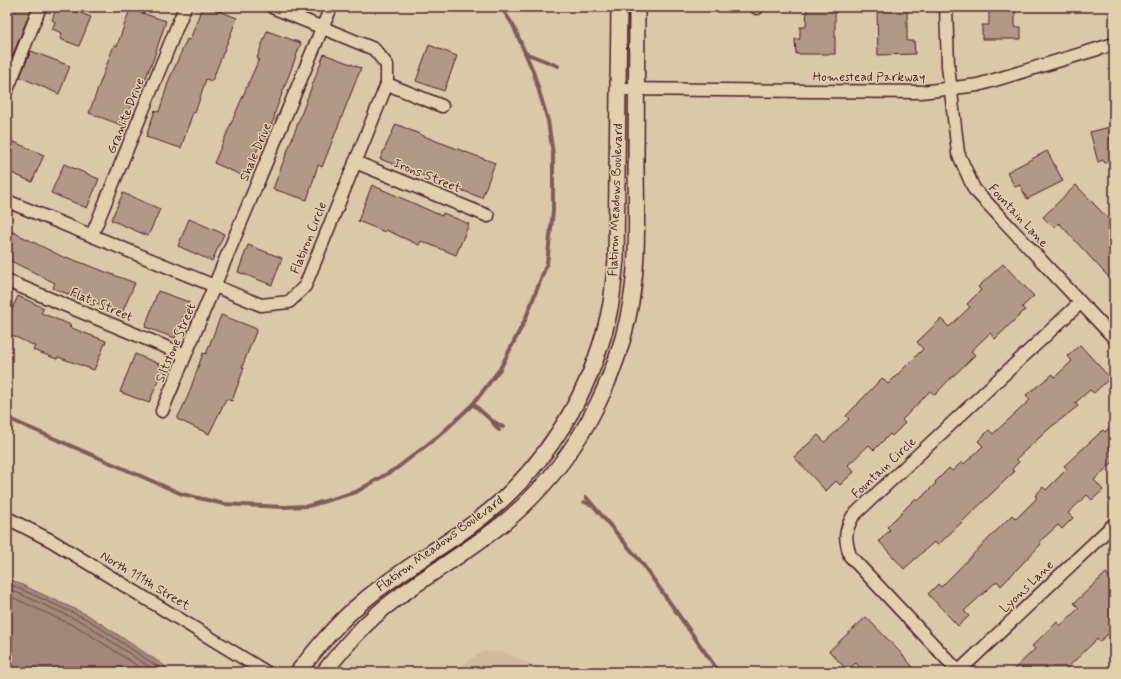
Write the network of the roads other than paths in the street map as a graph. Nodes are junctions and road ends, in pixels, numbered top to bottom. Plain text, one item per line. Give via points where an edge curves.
1 (40, 7) edge
2 (186, 7) edge
3 (272, 7) edge
4 (331, 7) edge
5 (619, 7) edge
6 (637, 7) edge
7 (946, 7) edge
8 (322, 28) junction
9 (1114, 44) edge
10 (387, 84) junction
11 (950, 88) junction
12 (618, 89) junction
13 (637, 89) junction
14 (7, 90) edge
15 (442, 106) dead end
16 (355, 162) junction
17 (7, 201) edge
18 (488, 216) dead end
19 (92, 235) junction
20 (7, 281) edge
21 (215, 286) junction
22 (1080, 303) junction
23 (1114, 338) edge
24 (185, 355) junction
25 (162, 411) dead end
26 (7, 518) edge
27 (1114, 524) edge
28 (266, 672) edge
29 (298, 672) edge
30 (324, 672) edge
31 (959, 672) edge

1 - 14 street
2 - 19 street, Granite Drive
3 - 8 street, Flatiron Circle
4 - 8 street, Shale Drive
5 - 12 street, Flatiron Meadows Boulevard
6 - 13 street, Flatiron Meadows Boulevard
7 - 11 street, Fountain Lane
8 - 10 street, Flatiron Circle via 374,49 387,65
8 - 21 street, Shale Drive
9 - 11 street, Homestead Parkway via 978,85
10 - 15 street
10 - 16 street, Flatiron Circle
11 - 13 street, Homestead Parkway via 921,92
11 - 22 street, Fountain Lane via 958,153 974,189
12 - 13 street, Homestead Parkway
12 - 29 street, Flatiron Meadows Boulevard via 616,261 611,303 591,371 569,415 546,451 500,501 361,602 330,631
13 - 30 street, Flatiron Meadows Boulevard via 636,250 633,288 618,356 591,417 560,465 514,514 472,548 393,601 360,628
16 - 18 street, Irons Street
16 - 21 street, Flatiron Circle via 305,286 289,302 261,305
17 - 19 street, Flatiron Circle
19 - 21 street, Flatiron Circle
20 - 24 street, Flats Street
21 - 24 street, Siltstone Street
22 - 23 street, Fountain Lane
22 - 31 street, Fountain Circle via 853,516 846,528 850,556
24 - 25 street, Siltstone Street
26 - 28 street, North 111th Street via 52,541
27 - 31 street, Lyons Lane

